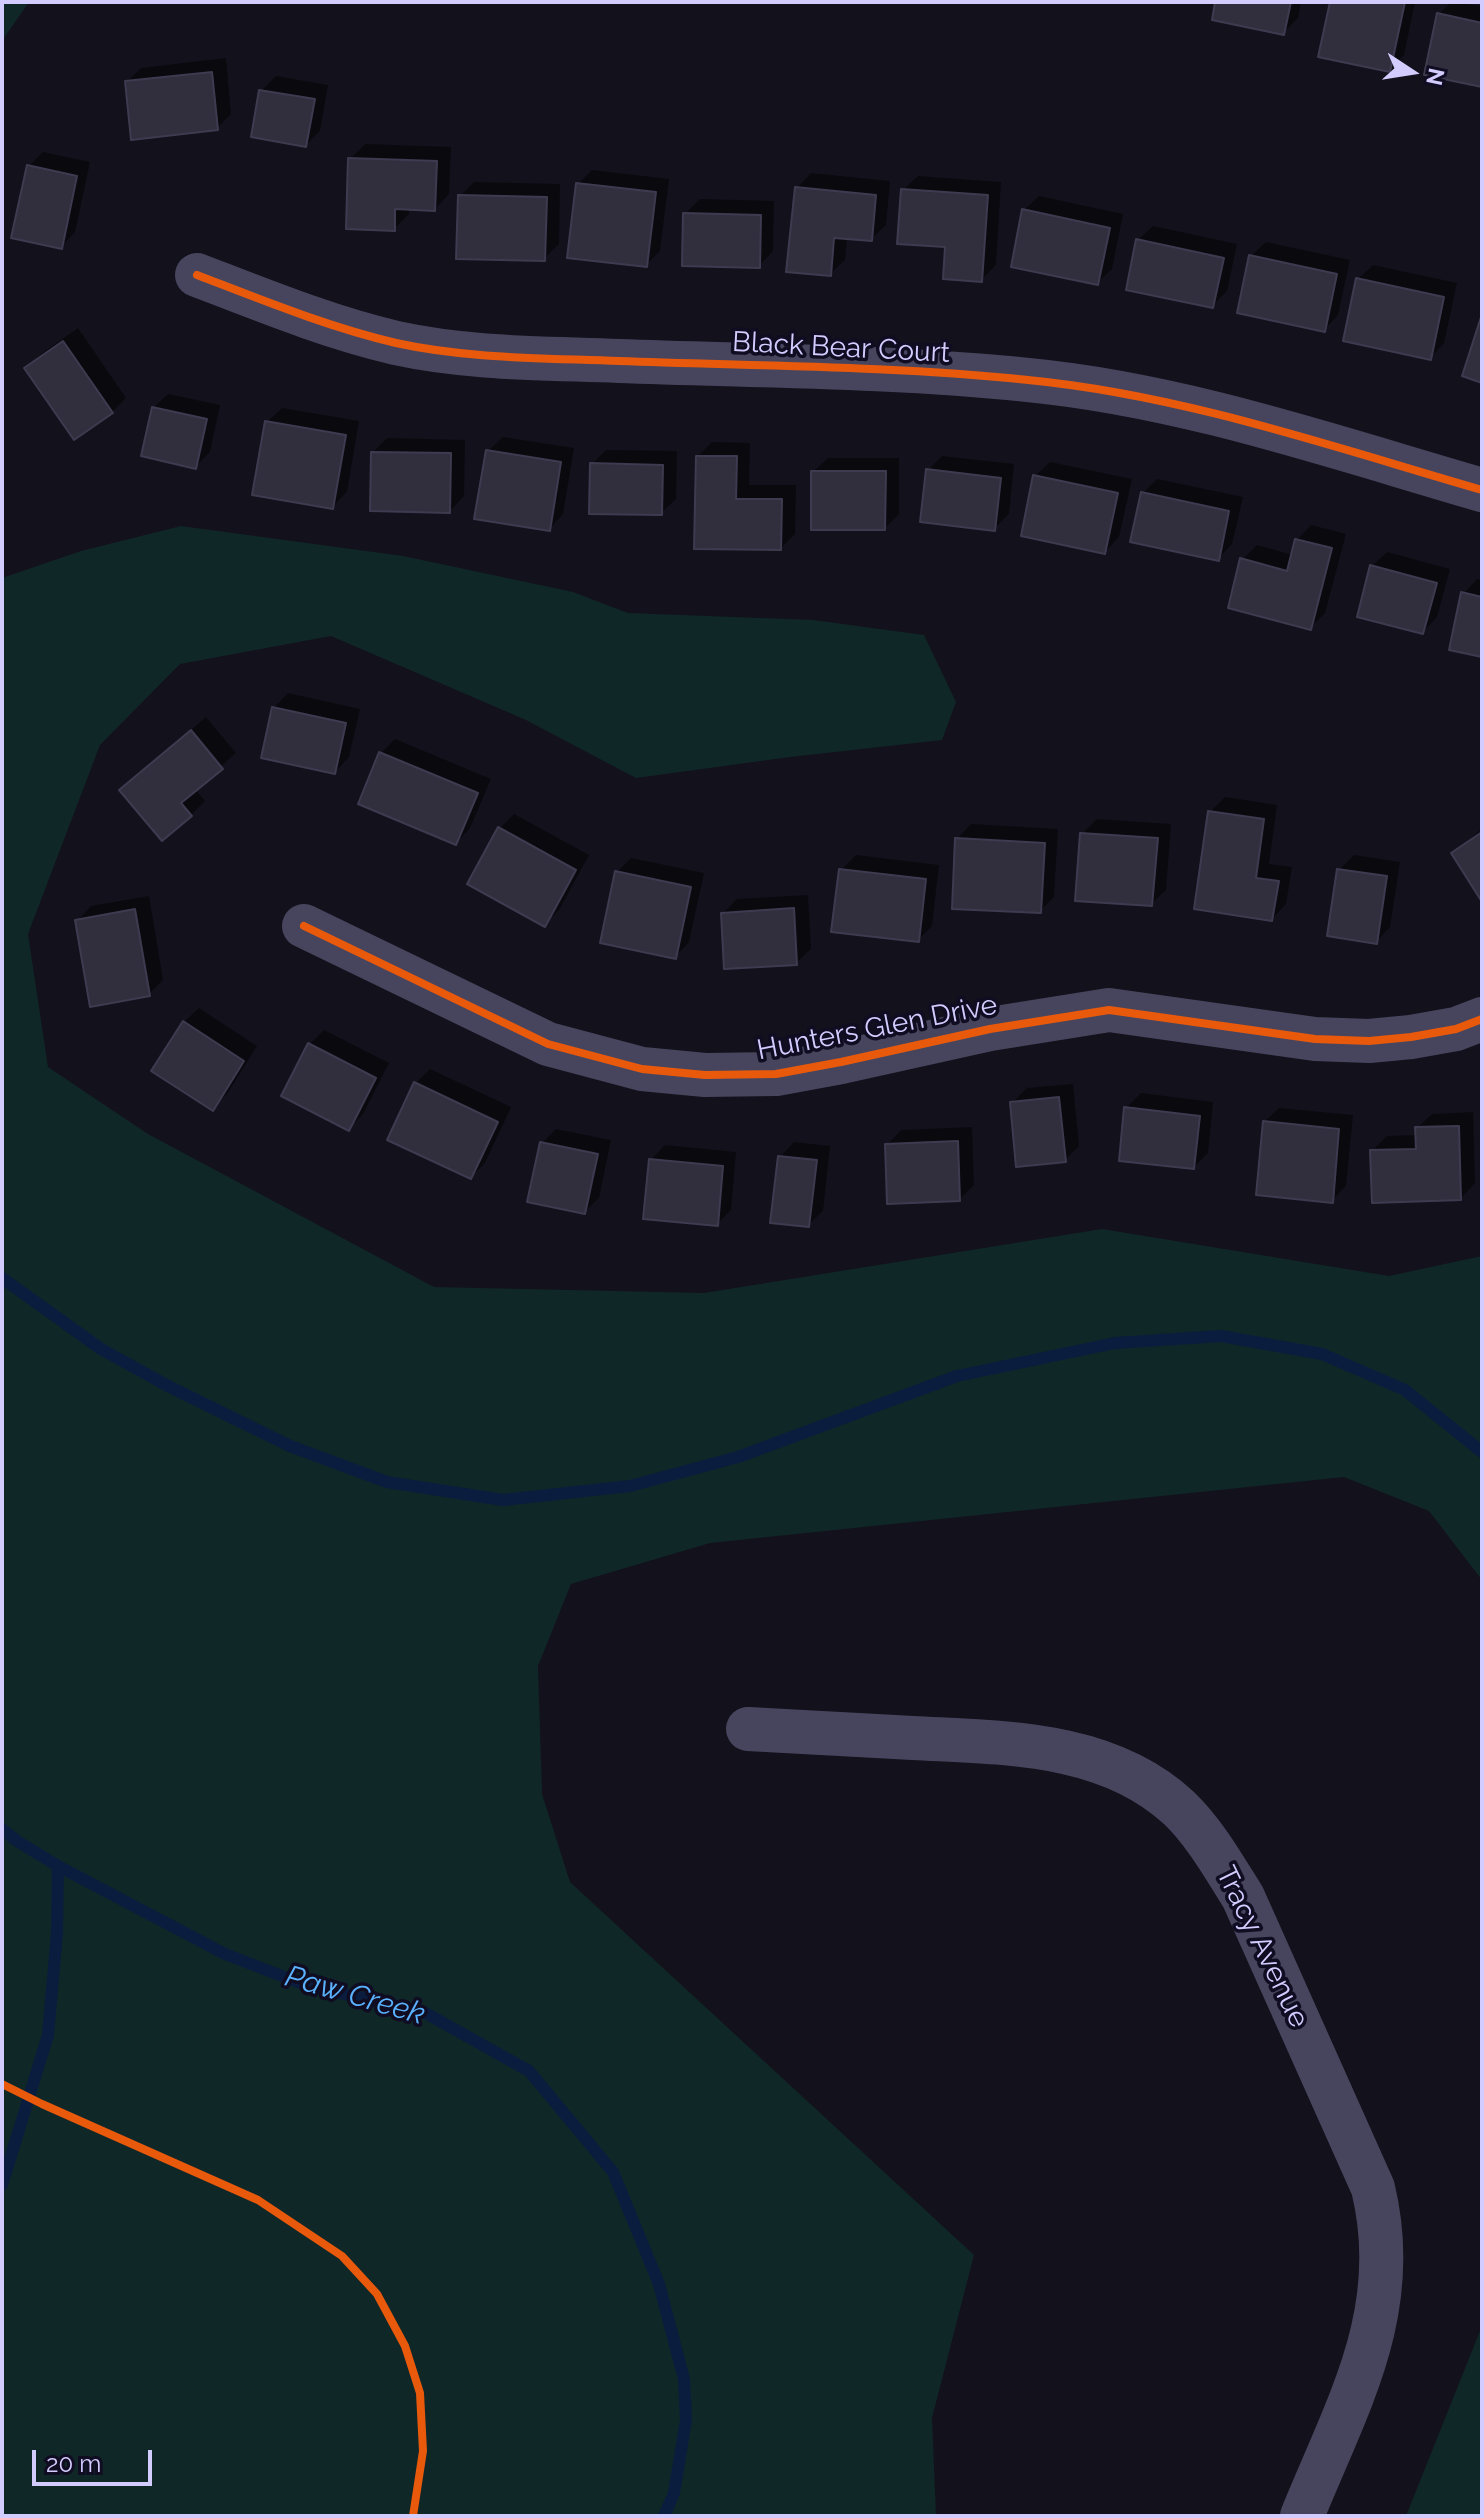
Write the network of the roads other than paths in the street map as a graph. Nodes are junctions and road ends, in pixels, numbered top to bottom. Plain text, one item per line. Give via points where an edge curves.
1 (197, 275) dead end
2 (1482, 490) edge
3 (304, 926) dead end
4 (1482, 1019) edge
5 (748, 1729) dead end
6 (1302, 2516) edge

1 - 2 street, Black Bear Court via 286,310 397,343 489,356 897,371 1029,380 1138,396
3 - 4 street, Hunters Glen Drive via 548,1044 642,1069 705,1075 776,1074 1109,1010 1315,1039 1369,1041 1456,1029
5 - 6 street, Tracy Avenue via 1056,1749 1143,1781 1179,1808 1219,1857 1243,1897 1373,2188 1379,2215 1377,2320

